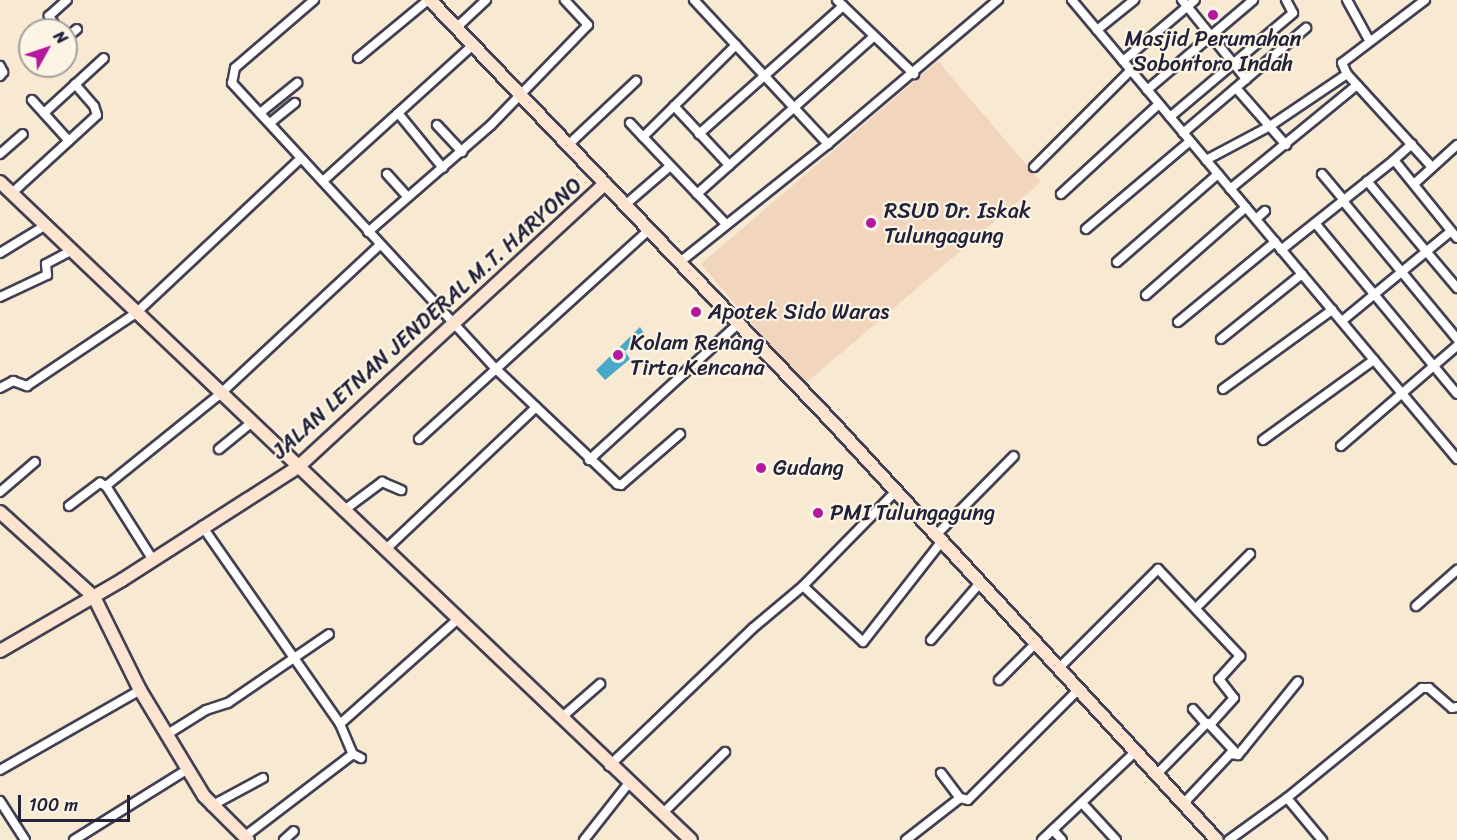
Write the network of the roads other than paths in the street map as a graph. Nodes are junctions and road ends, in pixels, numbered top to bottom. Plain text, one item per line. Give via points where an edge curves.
1 (67, 0) edge
2 (314, 0) edge
3 (429, 0) edge
4 (486, 0) edge
5 (565, 0) edge
6 (694, 0) edge
7 (998, 0) edge
8 (1074, 0) edge
9 (1134, 0) edge
10 (1195, 0) edge
11 (1253, 0) edge
12 (1286, 0) edge
13 (1347, 0) edge
14 (1425, 0) edge
15 (840, 3) edge
16 (1185, 3) edge
17 (50, 18) edge
18 (456, 28) junction
19 (1306, 28) dead end
20 (1097, 30) junction
21 (873, 37) junction
22 (1210, 37) junction
23 (1369, 40) junction
24 (736, 45) junction
25 (472, 46) junction
26 (104, 58) dead end
27 (358, 58) dead end
28 (1123, 61) junction
29 (1233, 64) junction
30 (0, 66) edge
31 (1131, 70) junction
32 (763, 74) junction
33 (914, 74) junction
34 (1347, 74) junction
35 (0, 76) edge
36 (1246, 79) junction
37 (636, 81) dead end
38 (297, 83) dead end
39 (75, 84) junction
40 (1357, 85) junction
41 (1236, 88) junction
42 (1148, 90) junction
43 (519, 95) junction
44 (32, 100) dead end
45 (295, 103) dead end
46 (1159, 104) junction
47 (674, 106) junction
48 (795, 108) junction
49 (44, 113) junction
50 (260, 113) junction
51 (398, 113) junction
52 (1170, 117) junction
53 (270, 123) junction
54 (630, 123) dead end
55 (437, 125) dead end
56 (1270, 126) junction
57 (1183, 133) junction
58 (23, 134) dead end
59 (699, 134) junction
60 (643, 137) junction
61 (69, 141) junction
62 (1190, 141) junction
63 (828, 144) junction
64 (1412, 144) junction
65 (1286, 145) junction
66 (1457, 145) edge
67 (567, 146) junction
68 (462, 152) junction
69 (0, 154) edge
70 (301, 158) junction
71 (1206, 160) junction
72 (1394, 160) junction
73 (729, 165) junction
74 (669, 167) junction
75 (1034, 167) dead end
76 (1432, 167) junction
77 (443, 168) junction
78 (387, 174) dead end
79 (1218, 174) junction
80 (1322, 174) dead end
81 (323, 181) junction
82 (1367, 181) junction
83 (0, 182) edge
84 (605, 184) junction
85 (1414, 184) junction
86 (1230, 189) junction
87 (12, 194) junction
88 (697, 194) junction
89 (1061, 194) dead end
90 (408, 197) junction
91 (1343, 200) junction
92 (625, 206) junction
93 (1246, 207) junction
94 (1266, 211) dead end
95 (1256, 219) junction
96 (725, 222) dead end
97 (1316, 223) junction
98 (46, 225) junction
99 (1086, 229) dead end
100 (649, 230) junction
101 (368, 232) junction
102 (1454, 235) edge
103 (1275, 242) junction
104 (380, 245) junction
105 (72, 250) junction
106 (1281, 250) junction
107 (1426, 252) junction
108 (0, 253) edge
109 (680, 262) junction
110 (1117, 262) dead end
111 (1401, 272) junction
112 (1302, 274) junction
113 (1457, 288) edge
114 (1375, 294) junction
115 (1146, 295) dead end
116 (0, 297) edge
117 (1332, 310) junction
118 (136, 313) junction
119 (1342, 321) junction
120 (454, 322) junction
121 (1178, 322) dead end
122 (738, 324) junction
123 (1221, 339) dead end
124 (1457, 339) edge
125 (1457, 346) edge
126 (1374, 360) junction
127 (1434, 366) junction
128 (497, 370) junction
129 (0, 388) edge
130 (1223, 389) dead end
131 (1402, 393) junction
132 (220, 394) junction
133 (1457, 394) edge
134 (536, 407) junction
135 (251, 423) junction
136 (680, 435) dead end
137 (419, 439) dead end
138 (1263, 440) dead end
139 (1341, 446) dead end
140 (219, 449) dead end
141 (1014, 456) dead end
142 (1457, 459) edge
143 (590, 460) junction
144 (35, 462) dead end
145 (298, 467) junction
146 (106, 486) junction
147 (401, 490) dead end
148 (0, 492) edge
149 (896, 492) junction
150 (69, 506) dead end
151 (344, 511) junction
152 (0, 512) edge
153 (202, 526) junction
154 (938, 539) junction
155 (385, 550) junction
156 (1250, 554) dead end
157 (153, 560) junction
158 (1457, 570) edge
159 (979, 584) junction
160 (803, 586) junction
161 (94, 597) junction
162 (1416, 606) dead end
163 (1197, 607) junction
164 (458, 619) junction
165 (329, 634) dead end
166 (931, 640) dead end
167 (1036, 643) junction
168 (0, 651) edge
169 (296, 659) junction
170 (1059, 668) junction
171 (999, 680) dead end
172 (1298, 681) dead end
173 (600, 684) dead end
174 (140, 690) junction
175 (1078, 690) junction
176 (1457, 707) edge
177 (1193, 709) dead end
178 (561, 718) junction
179 (340, 724) junction
180 (1208, 724) junction
181 (166, 735) junction
182 (1136, 751) junction
183 (725, 752) dead end
184 (353, 754) junction
185 (1238, 755) junction
186 (362, 758) dead end
187 (609, 766) junction
188 (188, 769) junction
189 (0, 770) edge
190 (941, 773) dead end
191 (1157, 774) junction
192 (263, 778) dead end
193 (628, 784) junction
194 (960, 798) junction
195 (1287, 798) junction
196 (0, 801) edge
197 (1082, 803) junction
198 (1184, 803) junction
199 (211, 806) junction
200 (663, 813) junction
201 (1053, 830) junction
202 (294, 831) dead end
203 (246, 838) edge
204 (25, 840) edge
205 (74, 840) edge
206 (284, 840) edge
207 (584, 840) edge
208 (691, 840) edge
209 (906, 840) edge
210 (1042, 840) edge
211 (1062, 840) edge
212 (1116, 840) edge
213 (1217, 840) edge
214 (1229, 840) edge
215 (1322, 840) edge

1 - 17 street
2 - 50 street via 232,73 232,83
3 - 18 street
3 - 27 street
4 - 18 street
5 - 43 street via 588,25
6 - 24 street
7 - 33 street
8 - 20 street
9 - 20 street
10 - 16 street
11 - 22 street
12 - 29 street via 1293,14
13 - 23 street
14 - 23 street
15 - 21 street
15 - 32 street
16 - 22 street
16 - 28 street
18 - 25 street
19 - 36 street
20 - 28 street
21 - 33 street
21 - 48 street
22 - 29 street
22 - 42 street
23 - 34 street via 1343,60
24 - 32 street
24 - 47 street
25 - 43 street
25 - 51 street
26 - 39 street
28 - 31 street
29 - 36 street
29 - 52 street
30 - 35 street
31 - 42 street
31 - 75 street
32 - 48 street
32 - 59 street
33 - 63 street
34 - 40 street
34 - 56 street
36 - 41 street
37 - 67 street
38 - 50 street
39 - 49 street
39 - 61 street via 97,115
40 - 64 street
40 - 65 street
41 - 56 street
41 - 57 street
42 - 46 street
43 - 67 street
43 - 68 street
44 - 49 street
45 - 53 street
46 - 52 street
46 - 89 street
47 - 59 street
47 - 60 street
48 - 63 street
48 - 73 street
49 - 61 street
50 - 53 street
51 - 77 street
51 - 81 street
52 - 57 street
53 - 70 street
54 - 60 street
55 - 68 street
56 - 65 street
56 - 71 street
57 - 62 street
58 - 69 street
59 - 73 street
60 - 74 street
61 - 87 street
62 - 71 street
62 - 99 street
63 - 109 street
64 - 72 street
64 - 76 street
65 - 86 street
66 - 76 street
67 - 84 street
68 - 77 street
70 - 81 street
70 - 118 street
71 - 79 street
72 - 82 street
72 - 85 street
73 - 88 street
74 - 88 street
74 - 92 street
76 - 85 street
77 - 90 street
78 - 90 street
79 - 86 street
79 - 110 street
80 - 91 street
81 - 101 street
82 - 91 street
82 - 107 street
83 - 87 street
84 - 92 street
84 - 120 street, JALAN LETNAN JENDERAL M.T. HARYONO
85 - 102 street
86 - 93 street
87 - 98 street
88 - 96 street
90 - 101 street
91 - 97 street
91 - 111 street
92 - 100 street
93 - 95 street
93 - 115 street
94 - 95 street
95 - 103 street
97 - 106 street
97 - 114 street
98 - 105 street
98 - 108 street
100 - 109 street
100 - 128 street
101 - 104 street
102 - 107 street
103 - 106 street
103 - 121 street
104 - 120 street
104 - 132 street
105 - 116 street via 46,264 47,275
105 - 118 street
106 - 112 street
107 - 111 street
107 - 113 street
109 - 122 street
111 - 114 street
111 - 124 street
112 - 117 street
112 - 123 street
114 - 119 street
114 - 127 street
117 - 119 street
117 - 130 street
118 - 129 street via 27,386 13,381
118 - 132 street
119 - 126 street
120 - 128 street
120 - 145 street, JALAN LETNAN JENDERAL M.T. HARYONO
122 - 143 street
122 - 149 street
125 - 127 street
126 - 131 street
126 - 138 street
127 - 131 street
127 - 133 street
128 - 134 street
128 - 137 street
131 - 139 street
131 - 142 street
132 - 135 street
132 - 146 street
134 - 143 street
134 - 155 street
135 - 140 street
135 - 145 street
136 - 143 street via 621,485
141 - 154 street
144 - 148 street
145 - 151 street
145 - 153 street, JALAN LETNAN JENDERAL M.T. HARYONO
146 - 150 street via 100,483
146 - 157 street
147 - 151 street via 382,482
149 - 154 street
149 - 160 street
151 - 155 street
152 - 161 street
153 - 157 street, JALAN LETNAN JENDERAL M.T. HARYONO
153 - 169 street
154 - 159 street
154 - 160 street via 863,642
155 - 164 street
156 - 163 street
157 - 161 street, JALAN LETNAN JENDERAL M.T. HARYONO
158 - 162 street
159 - 166 street
159 - 167 street
160 - 187 street via 753,628
161 - 168 street, JALAN LETNAN JENDERAL M.T. HARYONO
161 - 174 street
163 - 170 street via 1154,569
163 - 180 street via 1240,656 1219,679 1234,698
164 - 178 street
164 - 179 street
165 - 169 street
167 - 170 street
167 - 171 street
169 - 179 street
169 - 181 street via 228,703 206,710
170 - 175 street
172 - 185 street
173 - 178 street
174 - 181 street
174 - 189 street
175 - 182 street
175 - 194 street via 971,798
176 - 195 street via 1452,708 1429,688 1422,688
177 - 180 street
178 - 187 street
179 - 184 street
180 - 185 street
180 - 191 street
181 - 188 street
182 - 191 street
182 - 197 street
183 - 200 street
184 - 186 street
184 - 203 street
185 - 198 street via 1230,754
187 - 193 street
188 - 199 street
188 - 205 street
190 - 194 street
191 - 198 street
192 - 199 street
193 - 200 street
193 - 207 street
194 - 209 street
195 - 214 street
195 - 215 street
196 - 204 street
197 - 201 street
197 - 212 street
198 - 213 street
199 - 203 street
200 - 208 street
201 - 210 street
201 - 211 street
202 - 206 street

